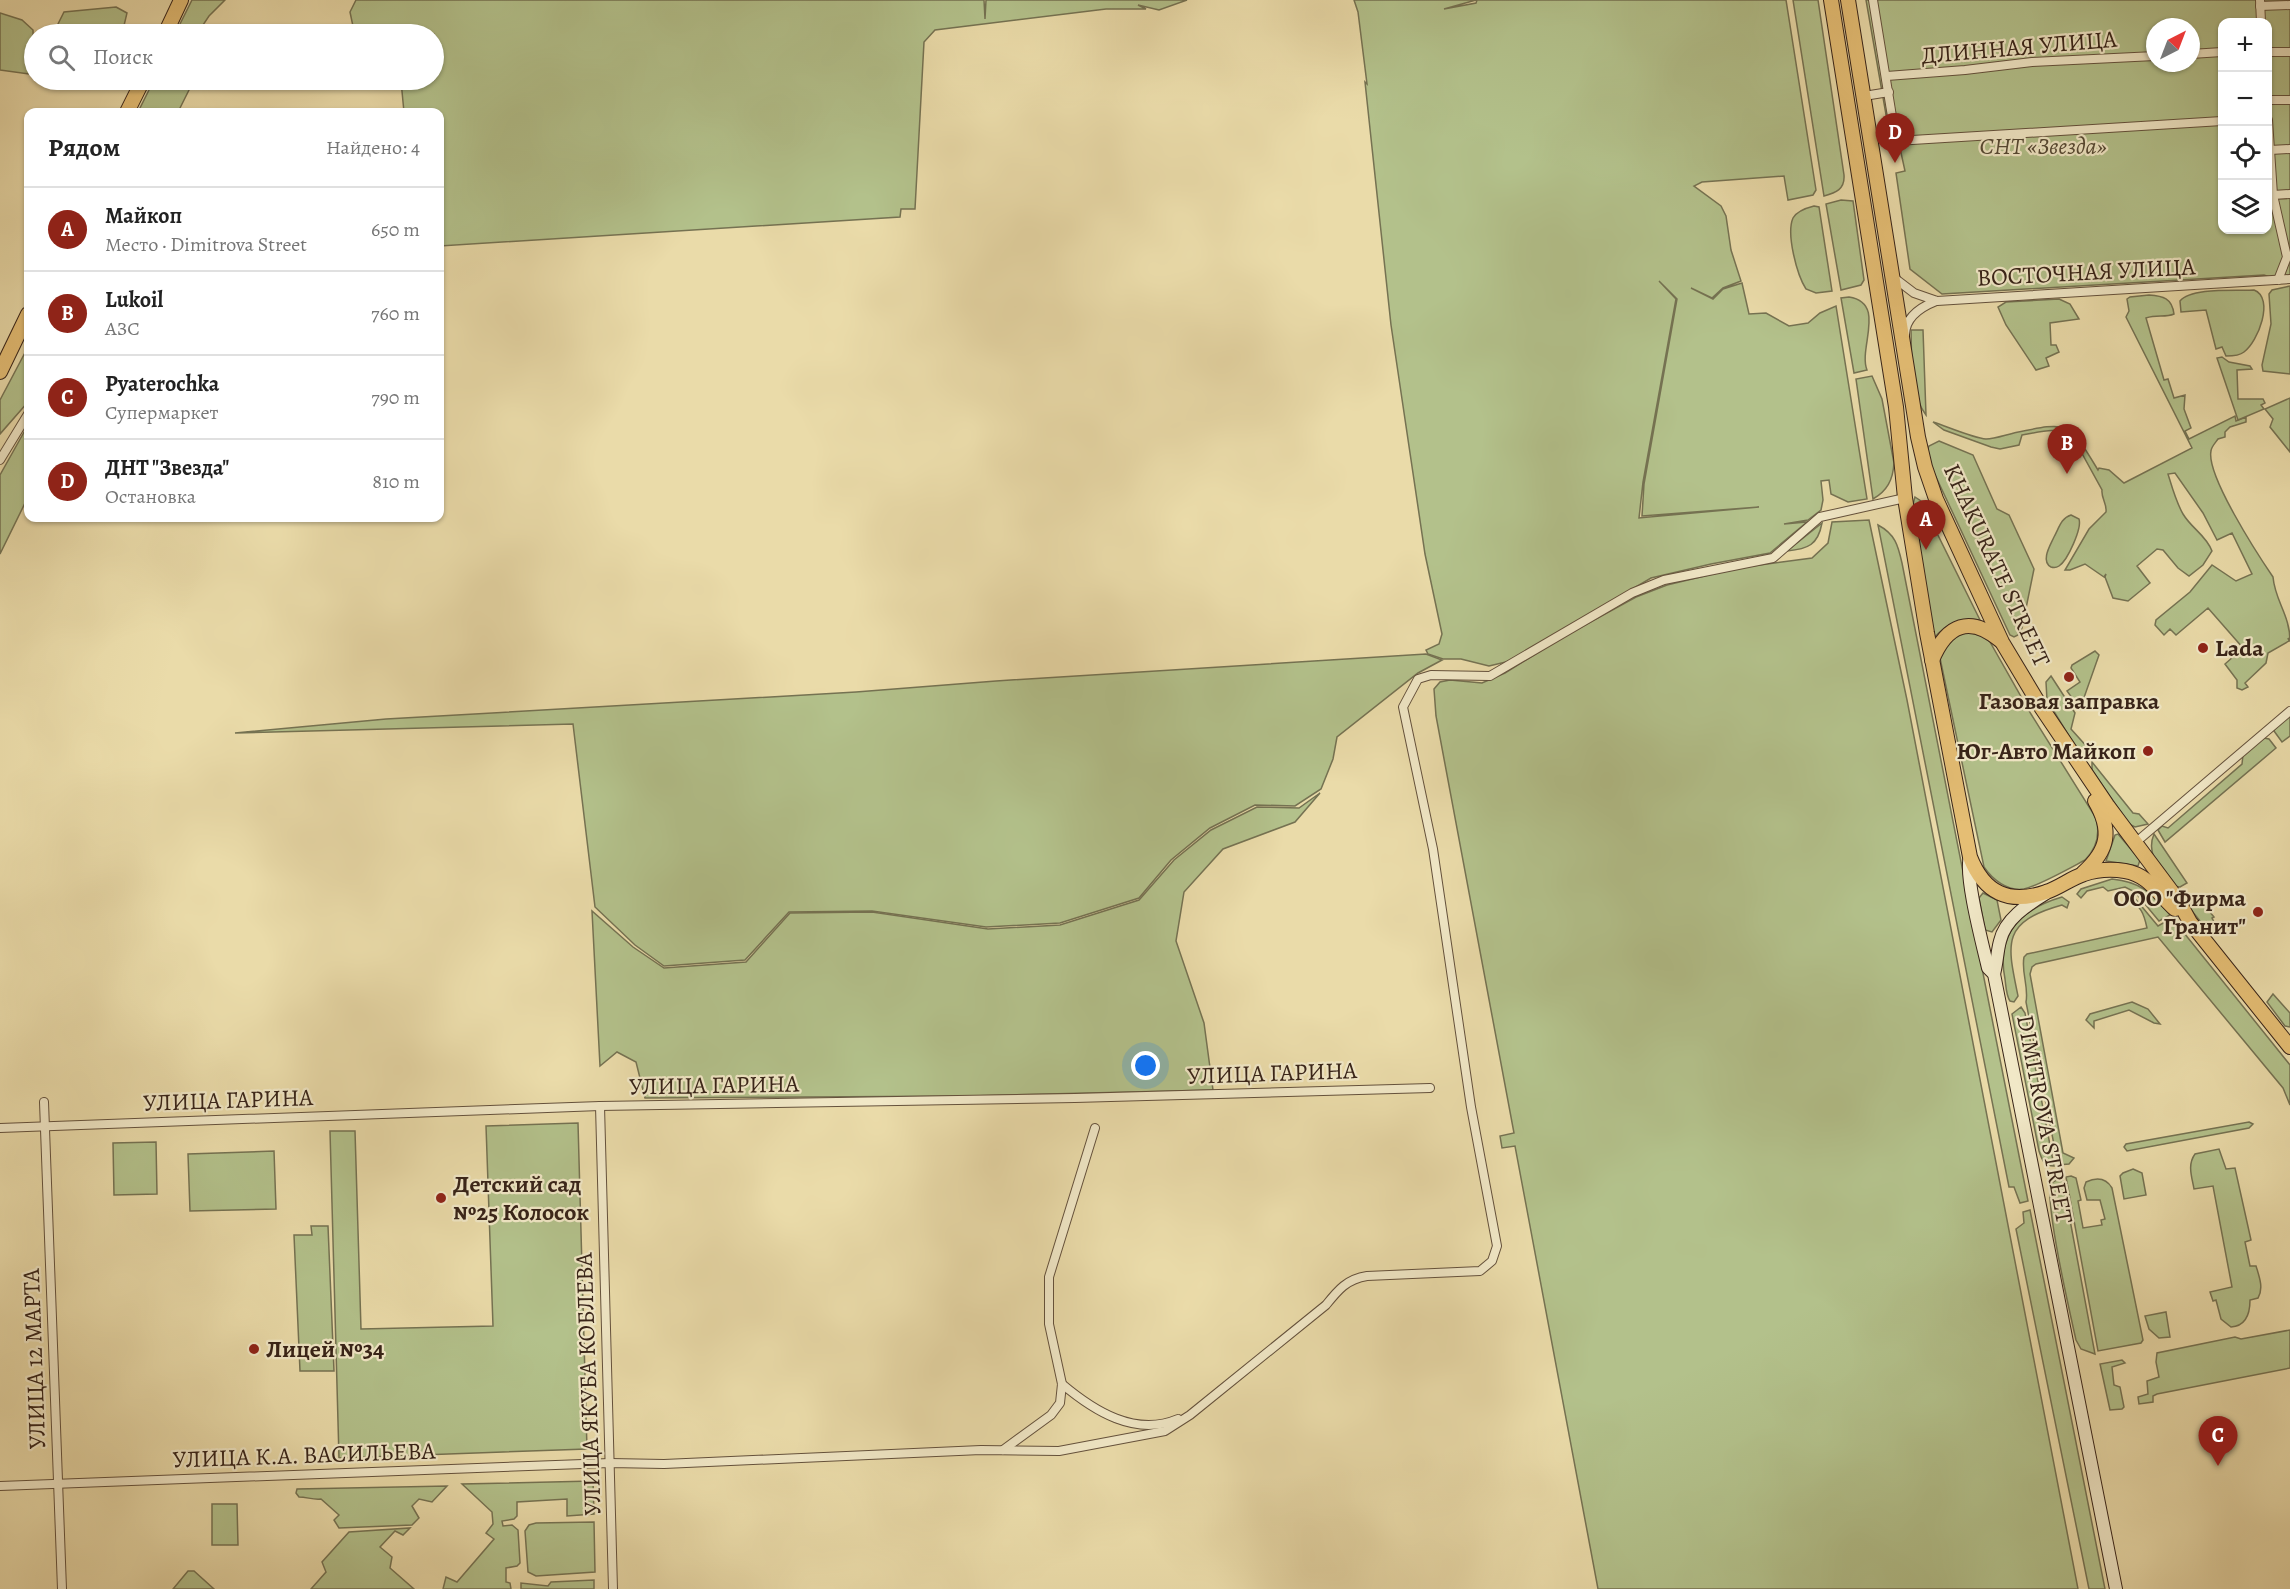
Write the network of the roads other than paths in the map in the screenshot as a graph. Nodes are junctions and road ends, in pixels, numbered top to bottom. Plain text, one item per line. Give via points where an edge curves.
1 (181, 0) edge
2 (1831, 0) edge
3 (1848, 0) edge
4 (1873, 0) edge
5 (2260, 3) edge
6 (2290, 4) edge
7 (2261, 18) edge
8 (170, 24) edge
9 (2218, 52) edge
10 (2272, 52) edge
11 (2290, 52) edge
12 (2200, 53) edge
13 (2146, 56) edge
14 (1887, 76) junction
15 (138, 90) edge
16 (1889, 92) junction
17 (1864, 96) junction
18 (2272, 100) edge
19 (2290, 100) edge
20 (129, 108) edge
21 (2218, 121) edge
22 (2290, 149) edge
23 (2272, 150) edge
24 (2272, 180) edge
25 (2290, 194) edge
26 (2273, 195) junction
27 (1892, 275) junction
28 (2290, 279) edge
29 (2278, 280) junction
30 (1936, 301) junction
31 (24, 322) edge
32 (1907, 367) junction
33 (0, 372) edge
34 (24, 421) edge
35 (0, 460) edge
36 (1905, 498) junction
37 (2002, 642) junction
38 (1932, 660) junction
39 (2290, 711) edge
40 (2086, 773) junction
41 (2135, 843) junction
42 (1970, 857) junction
43 (2082, 874) junction
44 (2046, 892) junction
45 (2190, 922) junction
46 (1994, 974) junction
47 (2290, 1047) edge
48 (1430, 1088) dead end
49 (44, 1102) dead end
50 (600, 1106) junction
51 (45, 1127) junction
52 (0, 1128) edge
53 (1095, 1128) dead end
54 (1062, 1384) junction
55 (1191, 1414) junction
56 (1003, 1451) junction
57 (610, 1463) junction
58 (58, 1484) junction
59 (0, 1486) edge
60 (62, 1589) edge
61 (613, 1589) edge
62 (2116, 1589) edge

1 - 8 main road
2 - 36 main road, DIMITROVA STREET via 1896,407
3 - 17 main road, KHAKURATE STREET
4 - 14 street
5 - 6 street
5 - 7 street
9 - 12 street
10 - 11 street
13 - 14 street, ДЛИННАЯ УЛИЦА via 2032,62
14 - 16 street
15 - 20 main road
16 - 17 street
16 - 21 street via 1896,141
17 - 27 main road, KHAKURATE STREET
18 - 19 street
22 - 23 street
24 - 26 street
25 - 26 street
26 - 29 street via 2287,256
27 - 30 street, ВОСТОЧНАЯ УЛИЦА via 1908,290
27 - 32 main road, KHAKURATE STREET
28 - 29 street, ВОСТОЧНАЯ УЛИЦА
29 - 30 street, ВОСТОЧНАЯ УЛИЦА
30 - 32 street via 1922,307 1906,326
31 - 33 main road
32 - 37 main road, KHAKURATE STREET via 1925,466 1936,499
34 - 35 street
36 - 38 main road, DIMITROVA STREET
36 - 55 street via 1820,518 1773,558 1664,580 1632,593 1490,676 1431,675 1418,679 1403,707 1433,849 1471,1107 1497,1246 1495,1255 1480,1271 1353,1278 1326,1305
37 - 38 main road via 1980,627 1959,627 1944,638
37 - 40 main road, KHAKURATE STREET
38 - 42 main road, DIMITROVA STREET
39 - 41 street
40 - 41 main road, KHAKURATE STREET
40 - 43 main road via 2106,829 2101,853
41 - 45 main road, KHAKURATE STREET
42 - 44 main road via 1975,872 1996,893 2019,897
42 - 46 main road, DIMITROVA STREET via 1967,865 1976,912 1988,968
43 - 44 main road
43 - 45 main road via 2117,870 2137,875 2156,887
44 - 46 main road via 2005,927
45 - 47 main road, KHAKURATE STREET
46 - 62 main road, DIMITROVA STREET
48 - 50 street, УЛИЦА ГАРИНА
49 - 51 street, УЛИЦА 12 МАРТА
50 - 51 street, УЛИЦА ГАРИНА
50 - 57 street, УЛИЦА ЯКУБА КОБЛЕВА
51 - 52 street, УЛИЦА ГАРИНА
51 - 58 street, УЛИЦА 12 МАРТА
53 - 54 street via 1049,1276 1049,1324
54 - 55 street via 1082,1401 1132,1424 1156,1425
54 - 56 street via 1060,1403 1052,1415
55 - 56 street, УЛИЦА К.А. ВАСИЛЬЕВА via 1165,1431 1115,1442 1059,1451
56 - 57 street, УЛИЦА К.А. ВАСИЛЬЕВА
57 - 58 street, УЛИЦА К.А. ВАСИЛЬЕВА
57 - 61 street, УЛИЦА ЯКУБА КОБЛЕВА
58 - 59 street, УЛИЦА К.А. ВАСИЛЬЕВА
58 - 60 street, УЛИЦА 12 МАРТА

